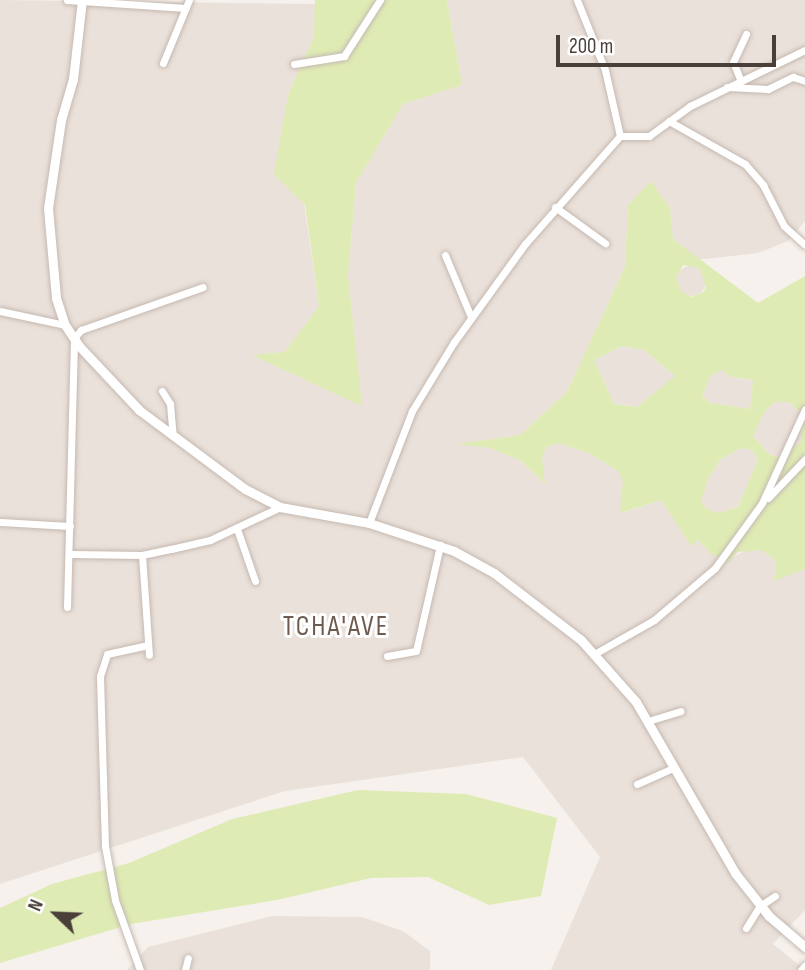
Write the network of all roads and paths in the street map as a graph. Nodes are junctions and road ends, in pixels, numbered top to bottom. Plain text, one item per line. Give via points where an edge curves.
1 (67, 0) edge
2 (380, 0) edge
3 (577, 0) edge
4 (82, 2) edge
5 (188, 4) edge
6 (746, 34) dead end
7 (805, 50) edge
8 (163, 63) dead end
9 (294, 64) dead end
10 (740, 79) junction
11 (805, 81) edge
12 (726, 87) junction
13 (669, 121) junction
14 (620, 136) junction
15 (555, 207) junction
16 (605, 243) dead end
17 (805, 245) edge
18 (445, 255) dead end
19 (203, 287) dead end
20 (0, 312) edge
21 (471, 317) junction
22 (65, 326) junction
23 (74, 338) junction
24 (162, 391) dead end
25 (805, 409) edge
26 (173, 436) junction
27 (805, 459) edge
28 (762, 503) junction
29 (280, 507) junction
30 (0, 522) edge
31 (369, 523) junction
32 (70, 526) junction
33 (237, 529) junction
34 (440, 545) junction
35 (72, 554) junction
36 (142, 555) junction
37 (255, 581) dead end
38 (67, 607) dead end
39 (148, 646) junction
40 (596, 653) junction
41 (149, 655) dead end
42 (387, 656) dead end
43 (680, 711) dead end
44 (648, 721) junction
45 (674, 768) junction
46 (638, 784) dead end
47 (775, 896) dead end
48 (760, 906) junction
49 (746, 928) dead end
50 (805, 947) edge
51 (188, 958) dead end
52 (805, 965) edge
53 (140, 970) edge
54 (185, 970) edge
55 (801, 970) edge

1 - 4 street
2 - 9 street via 344,56
3 - 14 street via 605,70
4 - 5 street
4 - 22 street via 48,208 51,269
5 - 8 street
6 - 10 street via 733,62
7 - 10 street
10 - 12 street
11 - 12 street via 793,77 768,89
12 - 13 street
13 - 14 street via 649,136
13 - 17 street via 745,164 763,186 784,226
14 - 15 street
15 - 16 street
15 - 21 street
18 - 21 street
19 - 23 street via 81,330
20 - 22 street
21 - 31 street via 412,411
22 - 23 street
23 - 26 street via 115,387
23 - 32 street
24 - 26 street via 170,404
25 - 28 street
26 - 29 street via 245,489
27 - 28 street
28 - 40 street via 715,568 689,593
29 - 31 street
29 - 33 street
30 - 32 street
31 - 34 street
32 - 35 street
33 - 36 street
33 - 37 street
34 - 40 street via 494,573
34 - 42 street via 416,651
35 - 36 street
35 - 38 street
36 - 39 street
39 - 41 street
39 - 53 street via 107,654 100,676 105,846 115,900
40 - 44 street
43 - 44 street
44 - 45 street
45 - 46 street
45 - 48 street via 735,873
47 - 48 street
48 - 49 street
48 - 50 street
51 - 54 street
52 - 55 street

